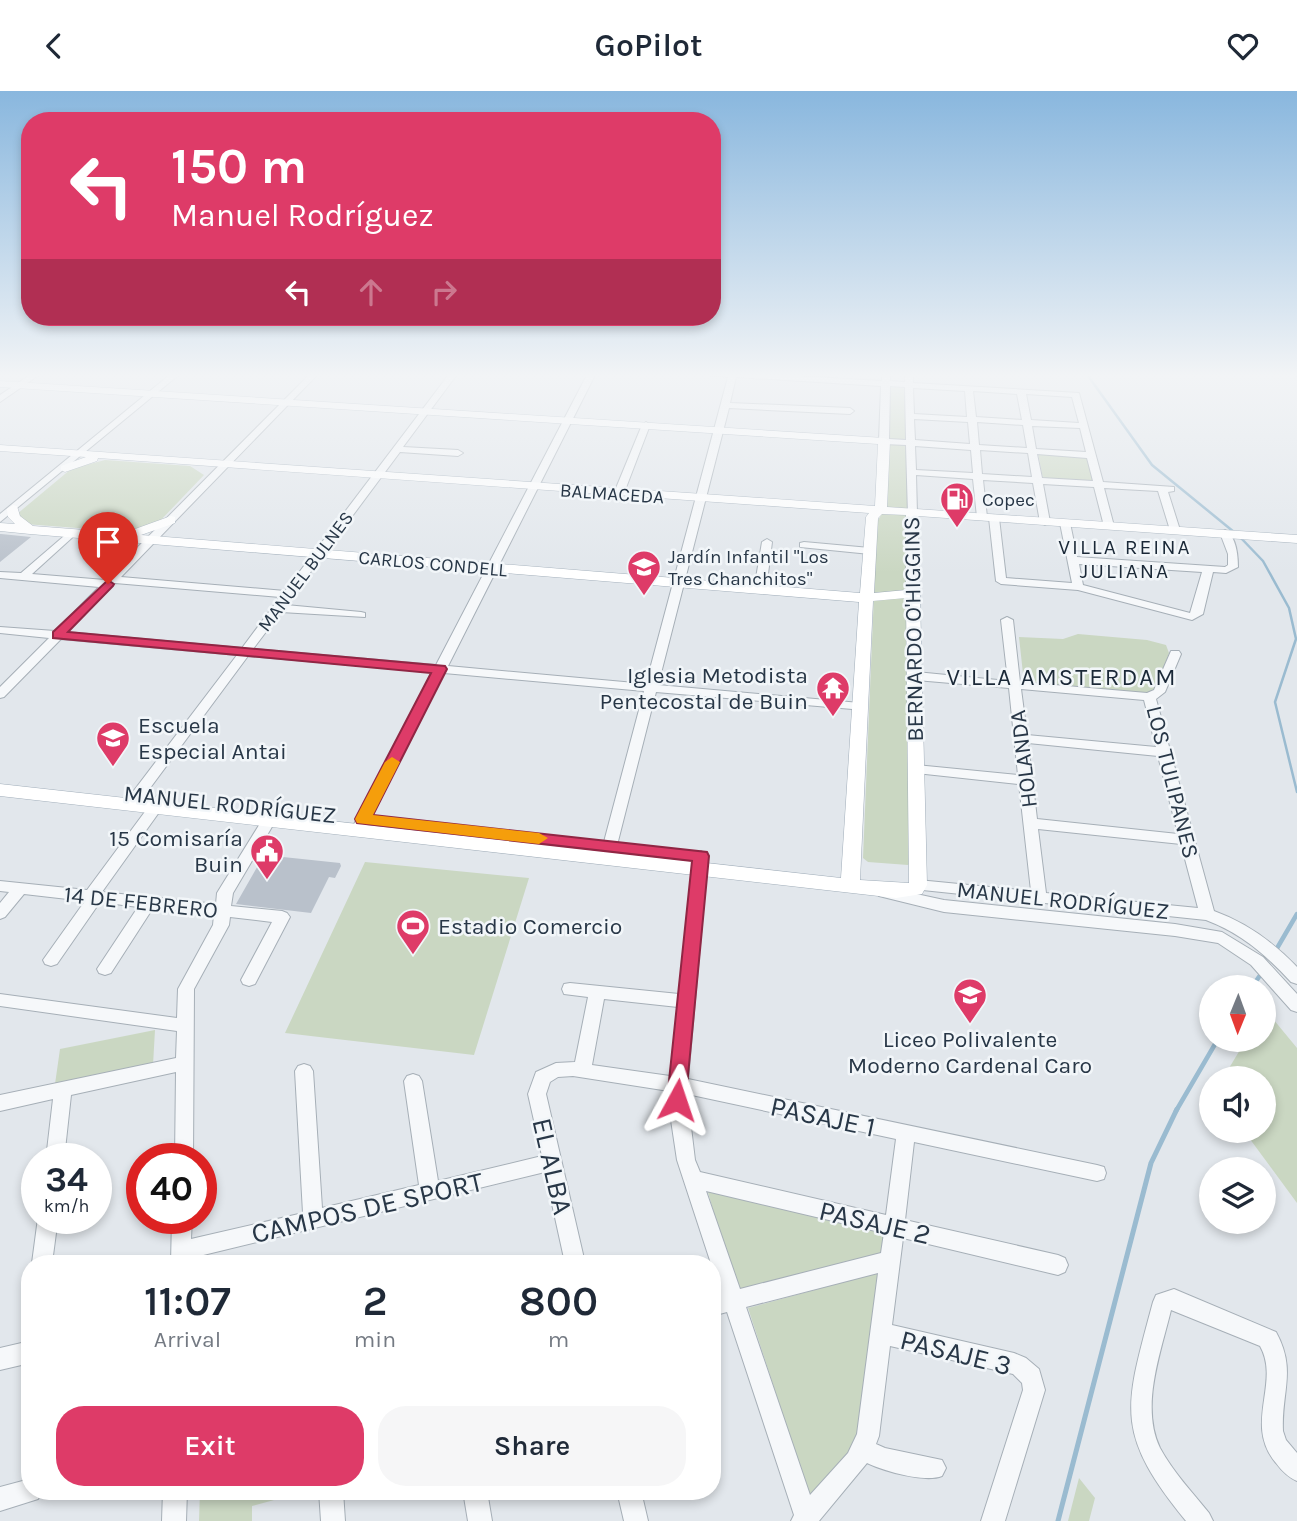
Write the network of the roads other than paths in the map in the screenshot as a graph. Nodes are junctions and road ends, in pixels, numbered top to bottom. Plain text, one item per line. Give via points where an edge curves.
1 (97, 440) edge
2 (249, 440) edge
3 (404, 440) edge
4 (558, 440) edge
5 (637, 440) edge
6 (717, 440) edge
7 (865, 440) edge
8 (974, 440) edge
9 (1030, 440) edge
10 (1087, 440) edge
11 (884, 441) junction
12 (911, 442) junction
13 (975, 447) junction
14 (0, 448) edge
15 (397, 449) junction
16 (1032, 451) junction
17 (458, 453) dead end
18 (80, 454) junction
19 (1091, 455) junction
20 (111, 456) junction
21 (200, 463) junction
22 (224, 465) junction
23 (65, 468) junction
24 (910, 472) junction
25 (376, 476) junction
26 (978, 476) junction
27 (211, 479) junction
28 (1038, 480) junction
29 (1099, 484) junction
30 (533, 487) junction
31 (617, 493) junction
32 (701, 499) junction
33 (13, 509) junction
34 (877, 512) junction
35 (912, 513) junction
36 (988, 518) junction
37 (0, 519) edge
38 (171, 520) junction
39 (1045, 521) junction
40 (1065, 523) junction
41 (1109, 526) junction
42 (0, 527) edge
43 (30, 530) junction
44 (1175, 530) junction
45 (71, 533) junction
46 (1233, 534) junction
47 (112, 537) junction
48 (1297, 539) edge
49 (151, 540) junction
50 (767, 542) dead end
51 (804, 545) dead end
52 (870, 551) junction
53 (318, 554) junction
54 (1072, 560) junction
55 (492, 568) junction
56 (1208, 569) junction
57 (0, 575) edge
58 (23, 577) junction
59 (110, 582) junction
60 (679, 583) junction
61 (1078, 587) junction
62 (760, 590) junction
63 (915, 593) junction
64 (288, 594) junction
65 (866, 598) junction
66 (277, 608) junction
67 (361, 615) dead end
68 (1006, 620) dead end
69 (0, 629) edge
70 (58, 635) junction
71 (245, 652) junction
72 (1175, 655) dead end
73 (440, 669) junction
74 (916, 676) junction
75 (1014, 685) junction
76 (650, 688) junction
77 (0, 694) edge
78 (1149, 697) junction
79 (860, 707) junction
80 (1020, 738) junction
81 (1164, 753) junction
82 (916, 769) junction
83 (0, 779) edge
84 (1025, 780) junction
85 (0, 790) edge
86 (135, 799) junction
87 (159, 802) junction
88 (269, 820) junction
89 (1030, 823) junction
90 (360, 824) junction
91 (1187, 839) junction
92 (609, 852) junction
93 (700, 862) junction
94 (851, 879) junction
95 (918, 884) junction
96 (0, 886) edge
97 (20, 888) junction
98 (873, 889) junction
99 (93, 897) junction
100 (1039, 897) junction
101 (149, 903) junction
102 (222, 911) junction
103 (0, 913) edge
104 (1207, 915) junction
105 (51, 960) dead end
106 (105, 969) dead end
107 (1297, 978) edge
108 (249, 980) dead end
109 (570, 989) dead end
110 (597, 992) junction
111 (0, 1000) edge
112 (687, 1002) junction
113 (1297, 1005) edge
114 (187, 1026) junction
115 (186, 1063) junction
116 (582, 1070) junction
117 (304, 1071) dead end
118 (548, 1072) joint
119 (413, 1081) dead end
120 (678, 1085) junction
121 (63, 1089) junction
122 (0, 1103) edge
123 (906, 1133) junction
124 (57, 1143) edge
125 (184, 1143) edge
126 (552, 1162) junction
127 (1097, 1174) dead end
128 (692, 1179) junction
129 (430, 1192) junction
130 (313, 1219) junction
131 (894, 1227) junction
132 (46, 1234) edge
133 (182, 1234) edge
134 (43, 1255) edge
135 (181, 1255) edge
136 (188, 1255) edge
137 (573, 1255) edge
138 (710, 1255) edge
139 (890, 1260) junction
140 (1058, 1265) dead end
141 (722, 1303) edge
142 (881, 1333) junction
143 (21, 1354) edge
144 (0, 1359) edge
145 (864, 1450) junction
146 (934, 1468) dead end
147 (1297, 1469) edge
148 (21, 1493) edge
149 (0, 1499) edge
150 (175, 1500) edge
151 (332, 1500) edge
152 (476, 1500) edge
153 (631, 1500) edge
154 (805, 1519) edge
155 (174, 1521) edge
156 (333, 1521) edge
157 (480, 1521) edge
158 (636, 1521) edge
159 (993, 1521) edge
160 (1201, 1521) edge

1 - 18 street
2 - 22 street
3 - 15 street, MANUEL BULNES
4 - 30 street
5 - 31 street
6 - 32 street
7 - 11 main road
8 - 13 street
9 - 16 street
10 - 19 street
11 - 12 street
11 - 34 main road, BERNARDO O'HIGGINS
12 - 13 street
12 - 24 street, BERNARDO O'HIGGINS
13 - 16 street
13 - 26 street
14 - 18 main road, BALMACEDA
15 - 17 street
15 - 25 street, MANUEL BULNES
16 - 19 street
16 - 28 street
18 - 20 main road, BALMACEDA
18 - 23 street
19 - 29 street
20 - 21 main road, BALMACEDA
20 - 23 main road
21 - 22 main road, BALMACEDA
21 - 27 main road
22 - 25 main road, BALMACEDA
22 - 27 street
23 - 33 street
24 - 26 street
24 - 35 street, BERNARDO O'HIGGINS
25 - 30 main road, BALMACEDA
25 - 53 street, MANUEL BULNES
26 - 28 street
26 - 36 street
27 - 38 street
28 - 29 street
28 - 39 street
29 - 41 street
29 - 44 street via 1166,489
30 - 31 main road, BALMACEDA
30 - 55 street
31 - 32 main road, BALMACEDA
32 - 34 main road, BALMACEDA
32 - 60 street
33 - 37 street
33 - 43 main road via 14,517
34 - 35 main road, BALMACEDA
34 - 52 main road, BERNARDO O'HIGGINS
35 - 36 main road, BALMACEDA
35 - 63 main road, BERNARDO O'HIGGINS
36 - 39 main road, BALMACEDA
36 - 61 street via 1001,580
38 - 47 main road
38 - 49 street
39 - 40 main road, BALMACEDA
40 - 41 main road, BALMACEDA
40 - 54 street
41 - 44 main road, BALMACEDA
42 - 43 main road, CARLOS CONDELL
43 - 45 main road, CARLOS CONDELL
44 - 46 main road, BALMACEDA
45 - 47 main road, CARLOS CONDELL
45 - 58 street
46 - 48 main road, BALMACEDA
46 - 56 street via 1233,567
47 - 49 main road, CARLOS CONDELL
49 - 53 main road, CARLOS CONDELL
49 - 59 street
50 - 62 street
51 - 52 street
52 - 65 main road, BERNARDO O'HIGGINS
53 - 55 main road, CARLOS CONDELL
53 - 64 street, MANUEL BULNES
54 - 56 street
54 - 61 street
55 - 60 main road, CARLOS CONDELL
55 - 73 street
56 - 61 street via 1194,617
57 - 58 street
58 - 59 street
59 - 64 street
59 - 70 street
60 - 62 main road, CARLOS CONDELL
60 - 76 street
62 - 65 main road, CARLOS CONDELL
63 - 65 main road, CARLOS CONDELL
63 - 74 main road, BERNARDO O'HIGGINS
64 - 66 street, MANUEL BULNES
65 - 79 main road, BERNARDO O'HIGGINS
66 - 67 street
66 - 71 street, MANUEL BULNES
68 - 75 street, HOLANDA
69 - 70 street
70 - 71 street
70 - 77 street
71 - 73 street
71 - 86 street, MANUEL BULNES
72 - 78 street, LOS TULIPANES via 1159,692
73 - 76 street
73 - 90 street
74 - 75 street
74 - 82 main road, BERNARDO O'HIGGINS
75 - 78 street
75 - 80 street, HOLANDA
76 - 79 street
76 - 92 street
78 - 81 street, LOS TULIPANES
79 - 94 main road, BERNARDO O'HIGGINS
80 - 81 street
80 - 84 street, HOLANDA
81 - 91 street, LOS TULIPANES
82 - 84 street
82 - 95 main road, BERNARDO O'HIGGINS
83 - 86 main road, MANUEL RODRÍGUEZ
84 - 89 street, HOLANDA
85 - 86 main road, MANUEL RODRÍGUEZ
86 - 87 main road, MANUEL RODRÍGUEZ
87 - 88 main road, MANUEL RODRÍGUEZ
87 - 90 main road, MANUEL RODRÍGUEZ
87 - 99 street
88 - 90 main road, MANUEL RODRÍGUEZ
88 - 102 street via 225,893
89 - 91 street
89 - 100 street, HOLANDA
90 - 92 main road, MANUEL RODRÍGUEZ
91 - 104 street, LOS TULIPANES
92 - 93 main road, MANUEL RODRÍGUEZ
93 - 94 main road, MANUEL RODRÍGUEZ
93 - 112 street
94 - 95 main road, MANUEL RODRÍGUEZ
94 - 98 main road, MANUEL RODRÍGUEZ
95 - 98 main road, MANUEL RODRÍGUEZ via 908,891
95 - 100 street, MANUEL RODRÍGUEZ
96 - 97 street, 14 DE FEBRERO
97 - 99 street, 14 DE FEBRERO
97 - 103 street
98 - 113 street via 944,906 1201,934 1236,945
99 - 101 street, 14 DE FEBRERO
99 - 105 street
100 - 104 street, MANUEL RODRÍGUEZ
101 - 102 street, 14 DE FEBRERO
101 - 106 street
102 - 108 street, 14 DE FEBRERO via 282,918
102 - 114 street via 221,925 187,985
104 - 107 street, MANUEL RODRÍGUEZ via 1238,926 1267,946
109 - 110 street
110 - 112 street
110 - 116 street
111 - 114 street
112 - 120 street
114 - 115 street
115 - 121 street
115 - 125 street
116 - 118 street, PASAJE 1
116 - 120 street, PASAJE 1
117 - 130 street
118 - 126 street, EL ALBA via 538,1083 537,1094
119 - 129 street
120 - 123 street, PASAJE 1
120 - 128 street via 679,1130
121 - 122 street
121 - 124 street
123 - 127 street, PASAJE 1
123 - 131 street
126 - 129 street, CAMPOS DE SPORT
126 - 137 street, EL ALBA
128 - 131 street, PASAJE 2
128 - 138 street
129 - 130 street, CAMPOS DE SPORT
130 - 136 street, CAMPOS DE SPORT
131 - 139 street
131 - 140 street, PASAJE 2
132 - 134 street
133 - 135 street
139 - 141 street
139 - 142 street
141 - 154 street
142 - 145 street
142 - 159 street, PASAJE 3 via 1014,1364 1029,1374 1034,1390
143 - 144 street
145 - 146 street via 883,1459
145 - 154 street
147 - 160 street via 1276,1446 1270,1424 1278,1359 1268,1339 1174,1299 1163,1302 1142,1391 1143,1421 1151,1453
148 - 149 street
150 - 155 street
151 - 156 street
152 - 157 street
153 - 158 street

